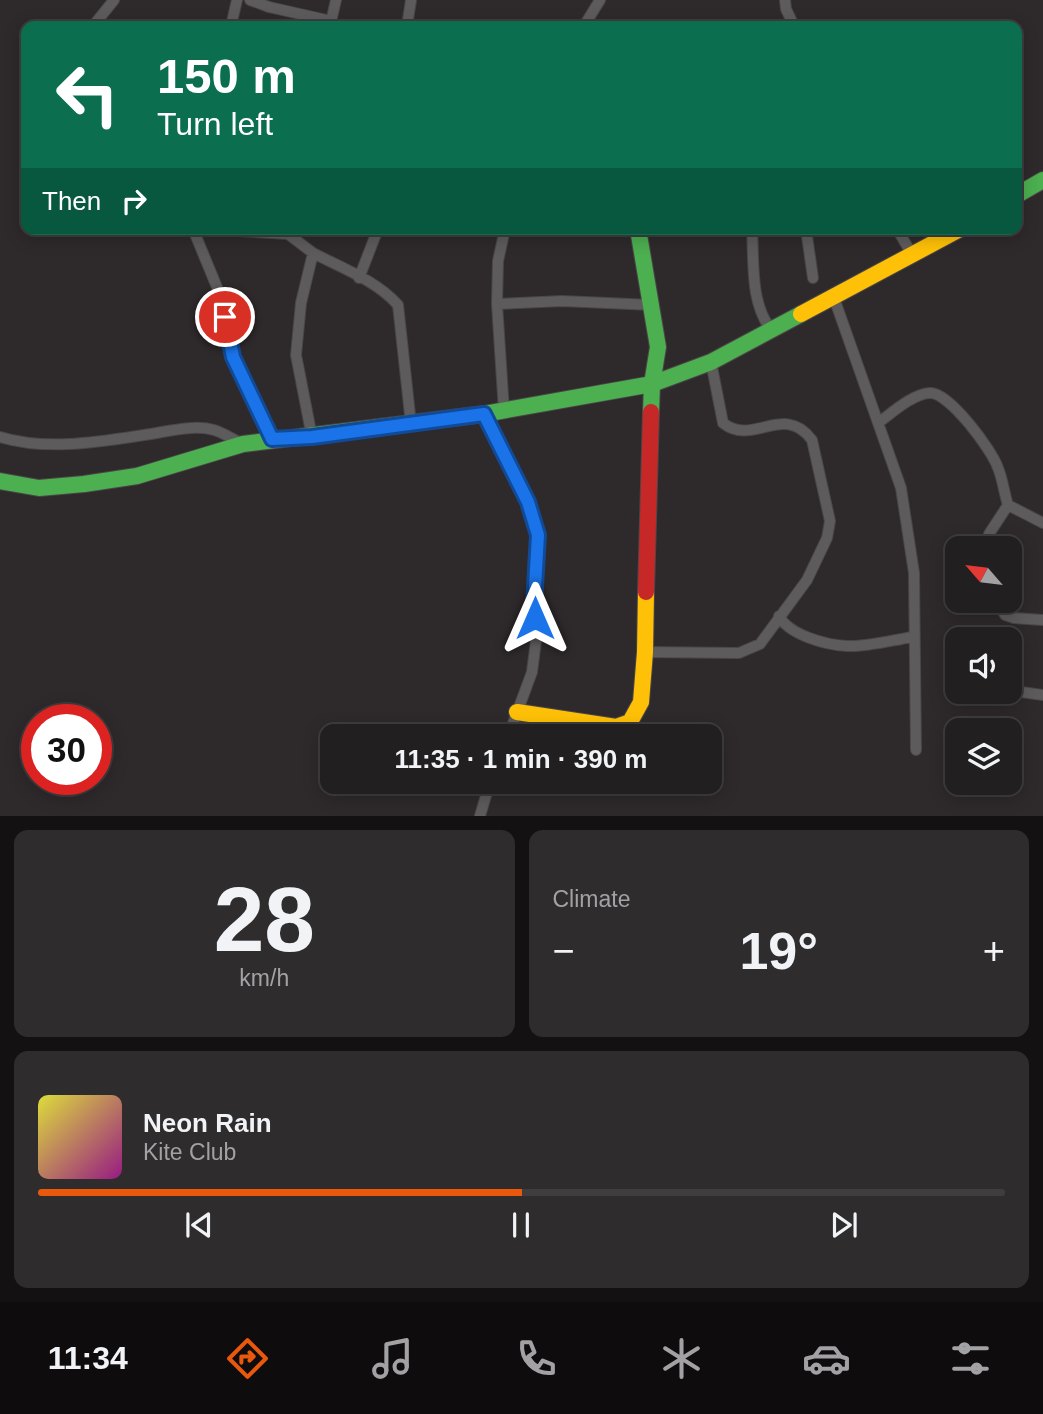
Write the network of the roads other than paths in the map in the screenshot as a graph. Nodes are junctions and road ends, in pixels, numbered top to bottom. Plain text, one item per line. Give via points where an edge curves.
1 (114, 0) edge
2 (237, 0) edge
3 (250, 0) edge
4 (336, 0) edge
5 (411, 0) edge
6 (600, 0) edge
7 (785, 0) edge
8 (97, 21) edge
9 (232, 21) edge
10 (320, 21) edge
11 (332, 21) edge
12 (408, 21) edge
13 (587, 21) edge
14 (792, 21) edge
15 (1043, 180) edge
16 (1022, 192) edge
17 (196, 235) edge
18 (292, 235) edge
19 (376, 235) edge
20 (504, 235) edge
21 (639, 235) edge
22 (752, 235) edge
23 (807, 235) edge
24 (901, 235) edge
25 (950, 235) edge
26 (313, 253) junction
27 (914, 256) junction
28 (359, 278) junction
29 (813, 278) dead end
30 (834, 298) junction
31 (497, 304) junction
32 (652, 305) junction
33 (772, 331) junction
34 (711, 362) junction
35 (652, 384) junction
36 (504, 411) junction
37 (484, 414) junction
38 (878, 423) junction
39 (411, 424) junction
40 (0, 437) edge
41 (312, 437) junction
42 (272, 439) junction
43 (243, 444) junction
44 (0, 481) edge
45 (1008, 505) junction
46 (1043, 523) edge
47 (989, 536) edge
48 (1004, 613) edge
49 (779, 616) junction
50 (1043, 620) edge
51 (913, 637) junction
52 (645, 652) junction
53 (1022, 692) edge
54 (1043, 695) edge
55 (517, 712) junction
56 (513, 724) edge
57 (916, 750) dead end
58 (486, 794) edge
59 (480, 816) edge

1 - 8 street
2 - 9 street
3 - 10 street
4 - 11 street
5 - 12 street
6 - 13 street
7 - 14 street
15 - 16 street
17 - 42 street via 221,297 233,357
18 - 26 street
19 - 28 street
20 - 31 street
21 - 32 street
22 - 33 street via 757,302
23 - 29 street
24 - 27 street
25 - 27 street
26 - 28 street
26 - 41 street via 301,303 296,355
27 - 30 street
28 - 39 street via 398,305
30 - 33 street
30 - 38 street
31 - 32 street via 562,300
31 - 36 street
32 - 35 street via 658,347
33 - 34 street
34 - 35 street
34 - 49 street via 723,423 731,430 787,422 804,429 812,440 830,522 827,538 807,580
35 - 36 street
35 - 52 street
36 - 37 street
37 - 39 street
37 - 55 street via 528,502 538,535 533,672
38 - 45 street via 919,396 932,392 945,398 998,466
38 - 51 street via 901,488 914,573
39 - 41 street
40 - 43 street via 66,444 183,429 214,430
41 - 42 street
42 - 43 street
43 - 44 street via 136,475 84,484 39,488
45 - 46 street
45 - 47 street
48 - 50 street
49 - 51 street via 783,624 806,637 847,646
49 - 52 street via 760,644 739,653
51 - 57 street
52 - 55 street via 641,702 623,726
53 - 54 street
55 - 56 street
58 - 59 street

